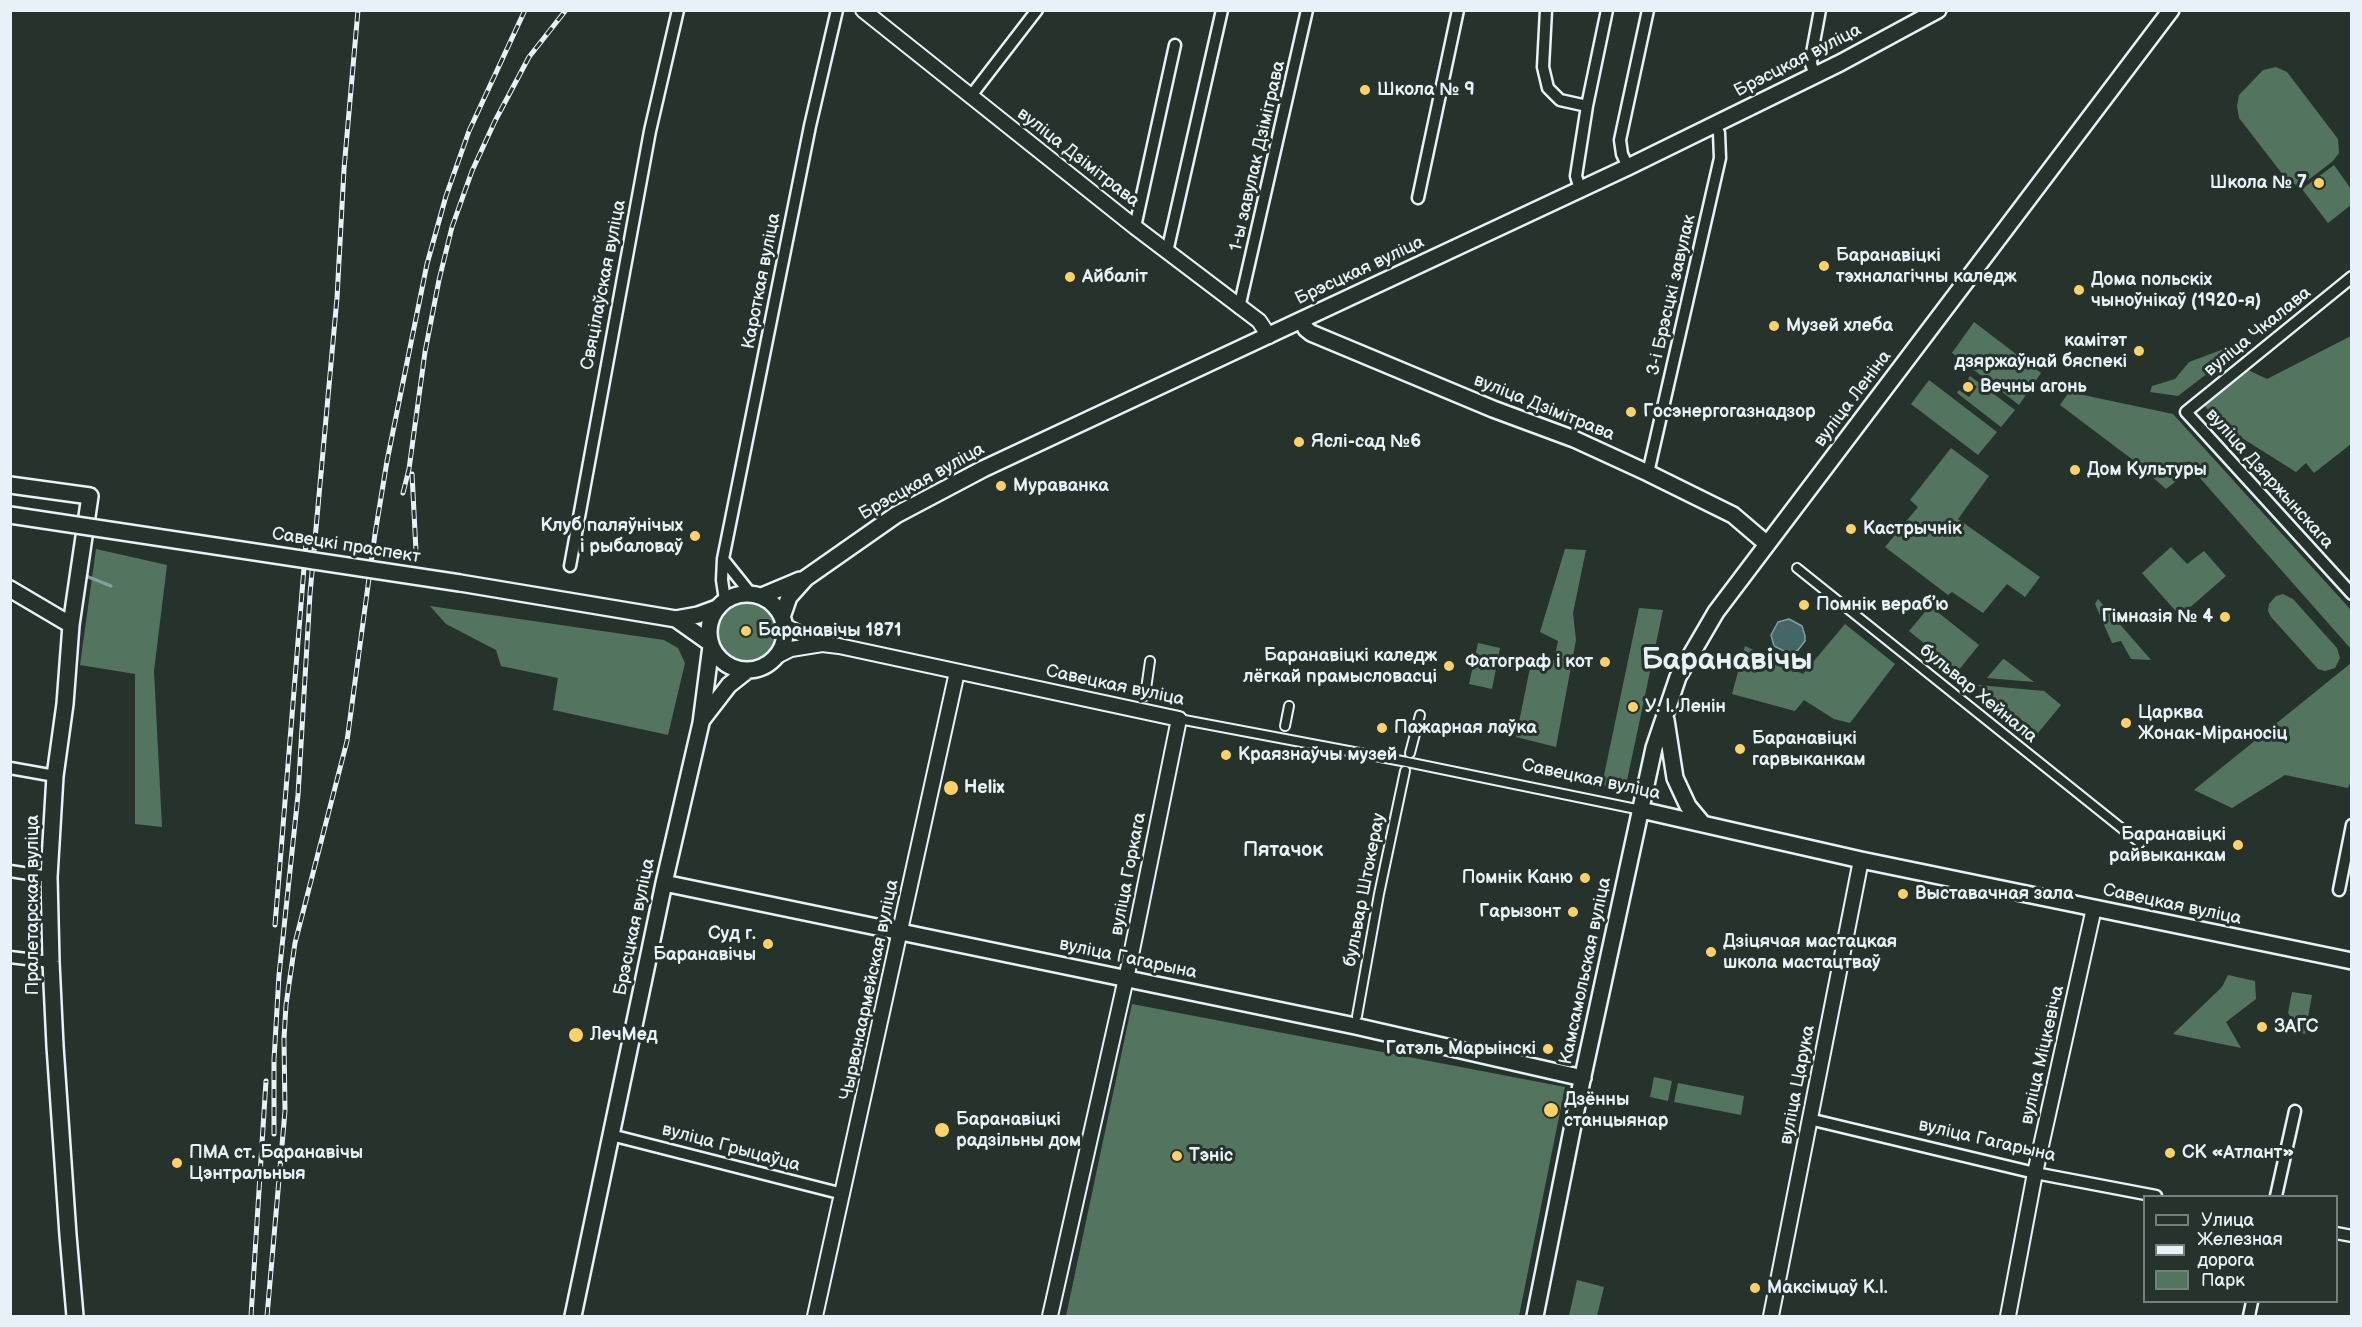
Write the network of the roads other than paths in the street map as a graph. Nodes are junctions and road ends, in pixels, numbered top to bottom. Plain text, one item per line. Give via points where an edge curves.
1 (678, 10) edge
2 (837, 10) edge
3 (863, 10) edge
4 (1037, 10) edge
5 (1222, 10) edge
6 (1307, 10) edge
7 (1458, 10) edge
8 (1546, 10) edge
9 (1607, 10) edge
10 (1648, 10) edge
11 (1820, 10) edge
12 (1938, 10) edge
13 (2171, 10) edge
14 (1175, 45) dead end
15 (1815, 75) junction
16 (970, 97) junction
17 (1587, 106) junction
18 (1715, 124) junction
19 (1628, 167) junction
20 (1580, 189) junction
21 (1418, 198) dead end
22 (1135, 227) junction
23 (1167, 252) junction
24 (2352, 277) edge
25 (1239, 308) junction
26 (1302, 320) junction
27 (1269, 336) junction
28 (2186, 412) joint
29 (1648, 473) junction
30 (10, 485) edge
31 (10, 515) edge
32 (1767, 544) junction
33 (723, 560) junction
34 (570, 566) dead end
35 (1797, 568) dead end
36 (806, 578) junction
37 (10, 589) edge
38 (2352, 594) edge
39 (757, 595) junction
40 (721, 604) junction
41 (676, 619) junction
42 (783, 621) junction
43 (71, 625) junction
44 (822, 644) junction
45 (711, 645) junction
46 (777, 656) junction
47 (1150, 661) dead end
48 (748, 670) junction
49 (957, 672) junction
50 (1145, 696) dead end
51 (1289, 706) dead end
52 (1666, 710) junction
53 (1420, 715) dead end
54 (1179, 719) junction
55 (700, 723) junction
56 (1285, 726) dead end
57 (1410, 753) dead end
58 (10, 768) edge
59 (1405, 771) dead end
60 (55, 776) junction
61 (1641, 810) junction
62 (1703, 825) junction
63 (2352, 825) edge
64 (2140, 843) dead end
65 (1861, 860) junction
66 (10, 871) edge
67 (49, 877) junction
68 (664, 883) junction
69 (2339, 890) dead end
70 (2094, 908) junction
71 (901, 932) junction
72 (10, 957) edge
73 (2352, 961) edge
74 (51, 962) junction
75 (1126, 978) junction
76 (1357, 1016) dead end
77 (1583, 1078) junction
78 (2295, 1111) dead end
79 (1809, 1119) junction
80 (611, 1135) junction
81 (2035, 1173) junction
82 (843, 1194) junction
83 (2146, 1195) edge
84 (2276, 1195) edge
85 (75, 1317) edge
86 (573, 1317) edge
87 (815, 1317) edge
88 (1050, 1317) edge
89 (1536, 1317) edge
90 (1771, 1317) edge
91 (2008, 1317) edge

1 - 34 street, Свяцілаўская вуліца via 650,131
2 - 33 street, Кароткая вуліца
3 - 16 street, вуліца Дзімітрава
4 - 16 street
5 - 23 street
6 - 25 street, 1-ы завулак Дзімітрава
7 - 21 street
8 - 17 street via 1543,67 1548,88 1560,100
9 - 17 street
10 - 19 street via 1620,140
11 - 15 street via 1811,64
12 - 15 main road, Брэсцкая вуліца
13 - 32 main road, вуліца Леніна
14 - 22 street
15 - 18 main road, Брэсцкая вуліца
16 - 22 street, вуліца Дзімітрава
17 - 20 street via 1576,176
18 - 19 main road, Брэсцкая вуліца
18 - 29 street, 3-і Брэсцкі завулак via 1720,158
19 - 20 main road, Брэсцкая вуліца
20 - 26 main road, Брэсцкая вуліца
22 - 23 street, вуліца Дзімітрава
23 - 25 street, вуліца Дзімітрава
24 - 28 street, вуліца Чкалава
25 - 27 street, вуліца Дзімітрава via 1259,321
26 - 27 main road, Брэсцкая вуліца
26 - 29 main road, вуліца Дзімітрава via 1311,333 1574,439
27 - 36 main road, Брэсцкая вуліца via 983,469 896,515
28 - 38 street, вуліца Дзяржынскага
29 - 32 main road, вуліца Дзімітрава via 1733,515
30 - 43 main road, Пралетарская вуліца via 90,496
31 - 41 main road, Савецкі праспект, bridge
32 - 52 main road, вуліца Леніна via 1700,637 1678,677
33 - 39 street
33 - 40 street, Кароткая вуліца
35 - 64 street, бульвар Хейнала
36 - 39 main road, Брэсцкая вуліца
36 - 42 main road, Брэсцкая вуліца via 789,597
37 - 43 main road
39 - 40 main road via 738,594
39 - 42 main road via 777,608
40 - 41 main road, Савецкі праспект via 698,615
40 - 45 main road via 709,625
41 - 45 main road, Савецкі праспект
42 - 44 street, Савецкая вуліца
42 - 46 main road via 784,642
43 - 60 main road, Пралетарская вуліца
44 - 46 street, Савецкая вуліца
44 - 49 street, Савецкая вуліца
45 - 48 main road via 726,664
45 - 55 main road, Брэсцкая вуліца
46 - 48 main road
47 - 50 street
48 - 55 main road, Брэсцкая вуліца via 729,685
49 - 54 street, Савецкая вуліца
49 - 71 street, Чырвонаармейская вуліца
51 - 56 street
52 - 61 main road, вуліца Леніна
52 - 62 main road via 1675,778 1688,806
53 - 57 street
54 - 61 street, Савецкая вуліца
54 - 75 street, вуліца Горкага
55 - 68 main road, Брэсцкая вуліца
58 - 60 street
59 - 76 street, бульвар Штокерау
60 - 67 main road, Пралетарская вуліца
61 - 62 main road, Савецкая вуліца
61 - 77 main road, Камсамольская вуліца
62 - 65 main road, Савецкая вуліца
63 - 69 street
65 - 70 main road, Савецкая вуліца
65 - 79 street, вуліца Царука
66 - 67 street
67 - 74 main road, Пралетарская вуліца
68 - 71 main road, вуліца Гагарына
68 - 80 main road, Брэсцкая вуліца
70 - 73 main road, Савецкая вуліца
70 - 81 street, вуліца Міцкевіча
71 - 75 main road, вуліца Гагарына
71 - 82 street, Чырвонаармейская вуліца
72 - 74 street
74 - 85 main road, Пралетарская вуліца
75 - 77 main road, вуліца Гагарына
75 - 88 street, вуліца Горкага
77 - 89 main road, Камсамольская вуліца
78 - 84 street
79 - 81 street, вуліца Гагарына
79 - 90 street, вуліца Царука
80 - 82 street, вуліца Грыцаўца
80 - 86 main road, Брэсцкая вуліца
81 - 83 street, вуліца Гагарына
81 - 91 street, вуліца Міцкевіча
82 - 87 street, Чырвонаармейская вуліца

